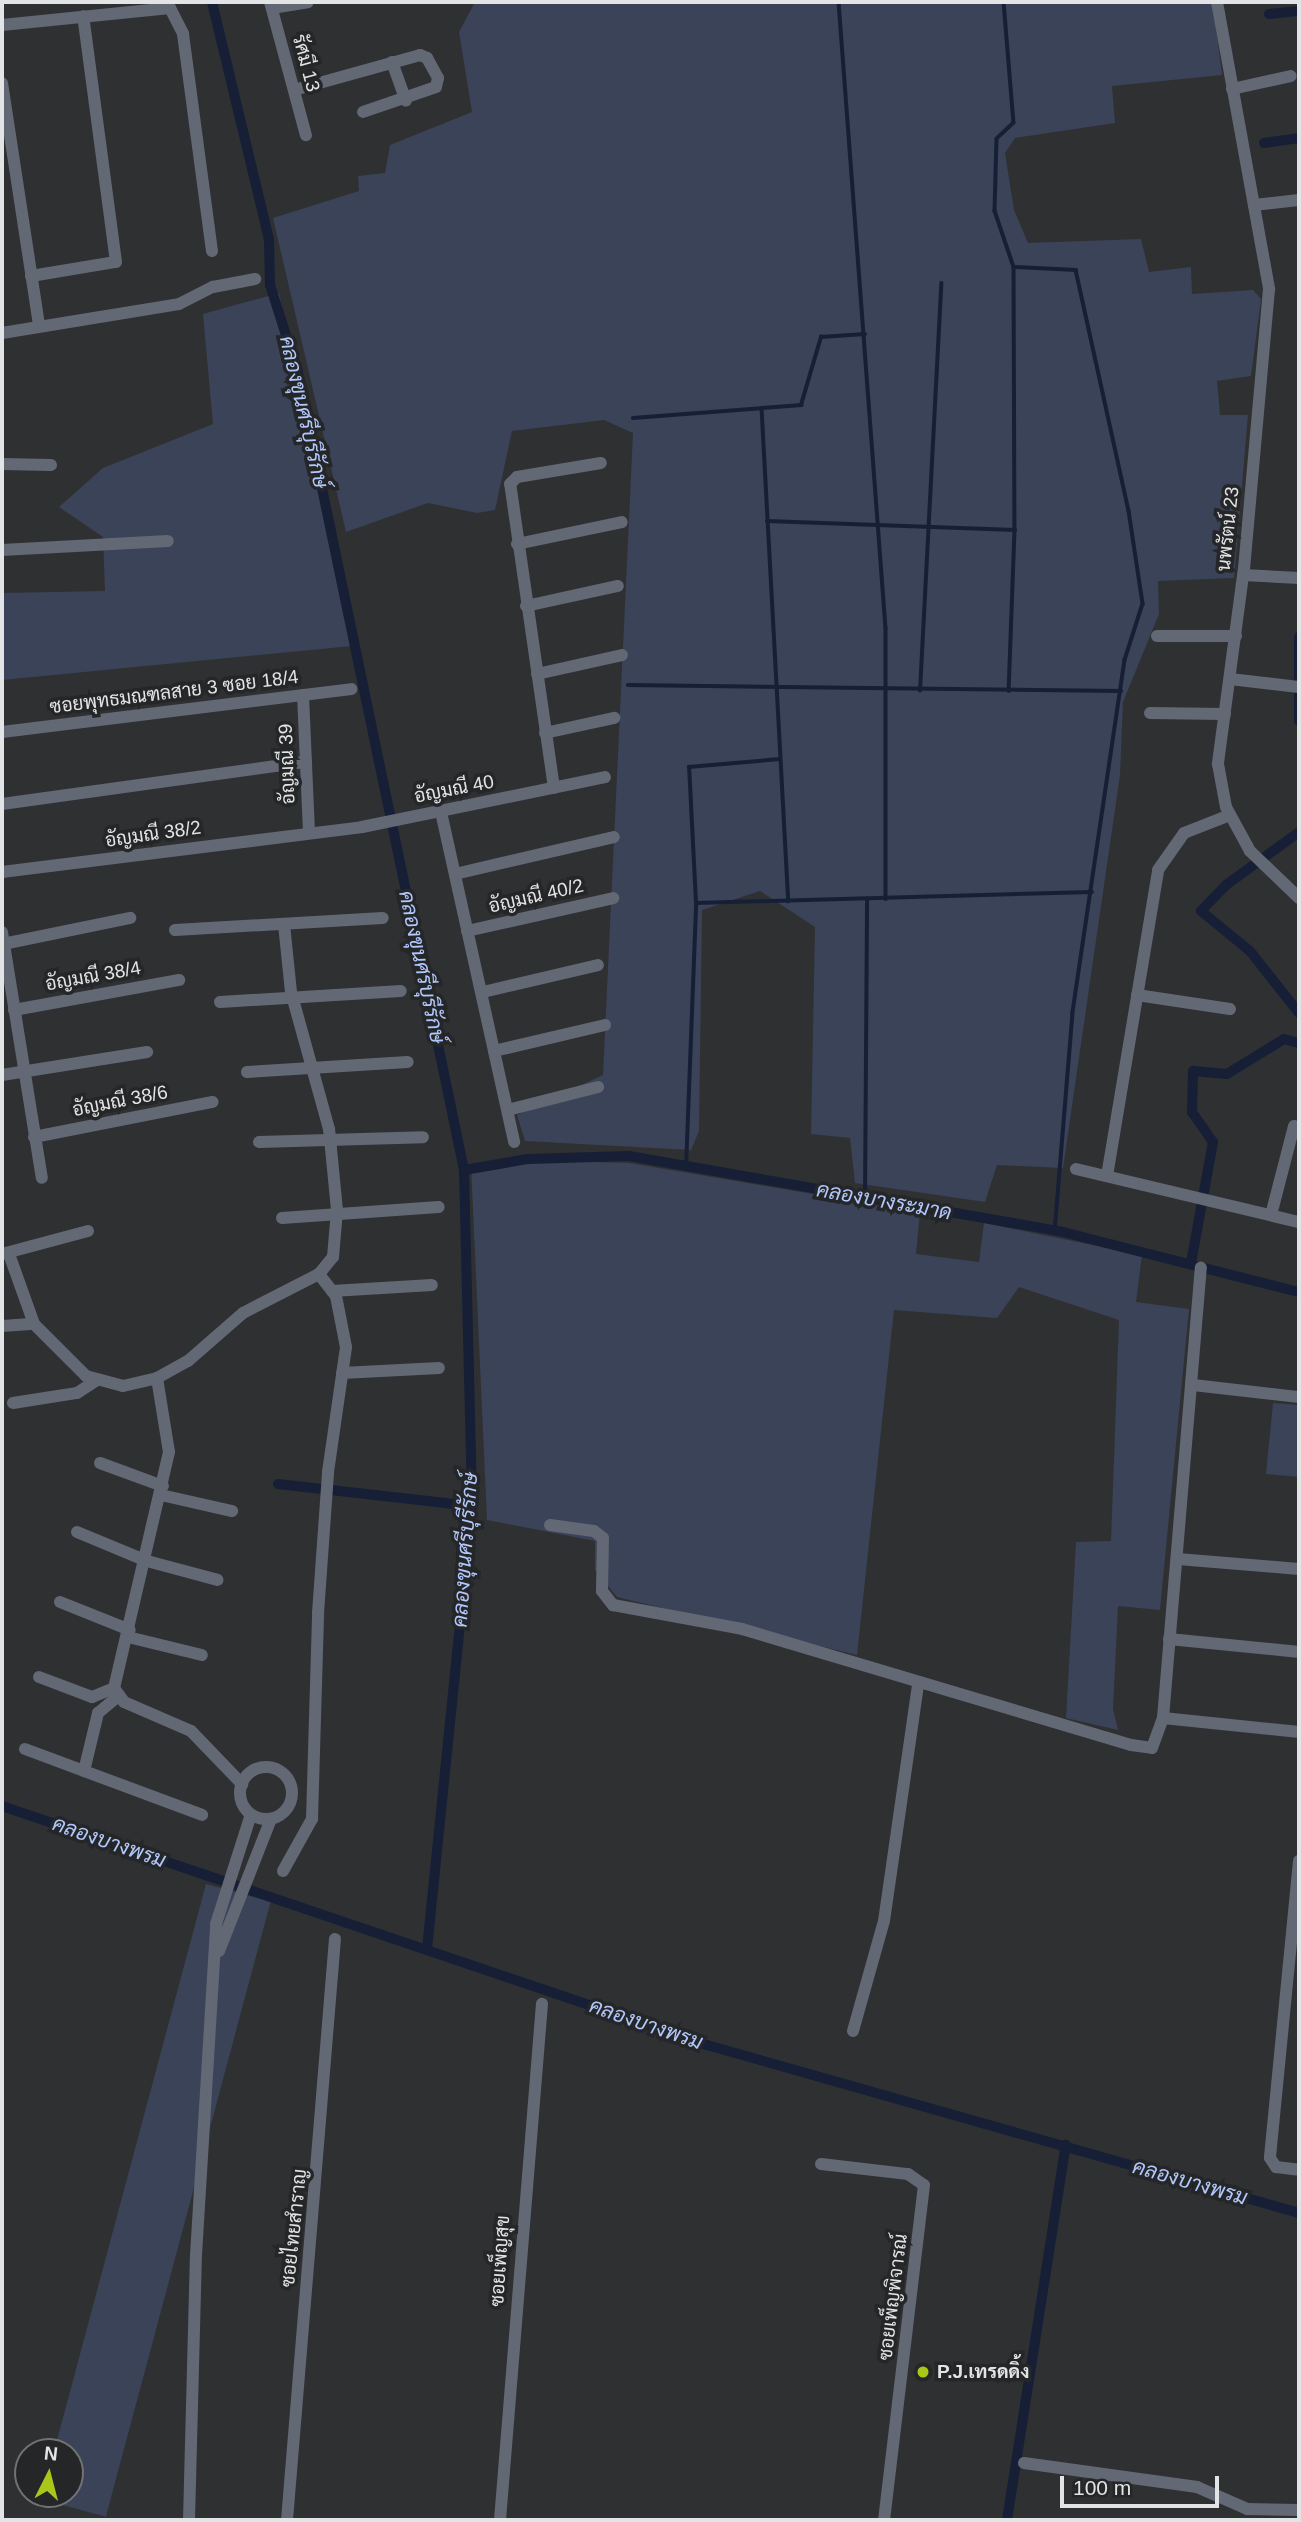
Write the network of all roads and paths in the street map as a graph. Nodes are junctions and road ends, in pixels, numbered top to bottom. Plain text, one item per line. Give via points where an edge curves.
1 (308, 2) edge
2 (1217, 2) edge
3 (271, 5) edge
4 (83, 16) junction
5 (2, 25) edge
6 (392, 62) junction
7 (1291, 76) dead end
8 (2, 83) edge
9 (1232, 89) junction
10 (294, 90) junction
11 (406, 101) junction
12 (363, 112) dead end
13 (306, 135) dead end
14 (1299, 200) edge
15 (1254, 205) junction
16 (212, 251) dead end
17 (31, 276) junction
18 (255, 279) dead end
19 (39, 326) junction
20 (2, 333) edge
21 (601, 463) dead end
22 (2, 464) edge
23 (51, 465) dead end
24 (622, 522) dead end
25 (168, 541) dead end
26 (517, 544) junction
27 (2, 550) edge
28 (1243, 575) junction
29 (1299, 578) edge
30 (618, 586) dead end
31 (526, 606) junction
32 (1157, 636) dead end
33 (1236, 636) junction
34 (622, 655) dead end
35 (537, 674) junction
36 (1230, 679) junction
37 (1299, 687) edge
38 (351, 689) dead end
39 (303, 695) junction
40 (1150, 713) dead end
41 (1225, 714) junction
42 (614, 718) dead end
43 (2, 732) edge
44 (545, 733) junction
45 (306, 762) junction
46 (605, 777) dead end
47 (554, 788) junction
48 (2, 804) edge
49 (436, 813) junction
50 (1230, 815) junction
51 (309, 832) junction
52 (614, 837) dead end
53 (2, 872) edge
54 (455, 874) junction
55 (613, 898) dead end
56 (1299, 898) edge
57 (130, 918) dead end
58 (383, 918) dead end
59 (284, 924) junction
60 (174, 930) dead end
61 (467, 931) junction
62 (3, 938) edge
63 (598, 965) dead end
64 (179, 980) dead end
65 (401, 991) dead end
66 (483, 992) junction
67 (1138, 995) junction
68 (292, 997) junction
69 (219, 1002) dead end
70 (1230, 1009) dead end
71 (14, 1010) junction
72 (606, 1025) dead end
73 (494, 1051) junction
74 (147, 1052) dead end
75 (408, 1062) dead end
76 (312, 1068) junction
77 (25, 1072) junction
78 (247, 1072) dead end
79 (2, 1075) edge
80 (598, 1087) dead end
81 (213, 1102) dead end
82 (508, 1110) junction
83 (1294, 1126) dead end
84 (34, 1137) junction
85 (424, 1137) dead end
86 (330, 1140) junction
87 (259, 1142) dead end
88 (514, 1142) dead end
89 (1076, 1169) dead end
90 (1107, 1176) junction
91 (42, 1178) dead end
92 (439, 1208) dead end
93 (336, 1214) junction
94 (1271, 1215) junction
95 (282, 1218) dead end
96 (1299, 1222) edge
97 (88, 1231) dead end
98 (5, 1254) edge
99 (1201, 1268) dead end
100 (319, 1274) junction
101 (432, 1285) dead end
102 (332, 1291) junction
103 (34, 1324) junction
104 (2, 1326) edge
105 (439, 1368) dead end
106 (342, 1373) junction
107 (157, 1378) junction
108 (97, 1380) junction
109 (1193, 1385) junction
110 (1299, 1397) edge
111 (13, 1403) dead end
112 (100, 1463) dead end
113 (162, 1491) junction
114 (232, 1511) dead end
115 (550, 1525) dead end
116 (77, 1532) dead end
117 (1178, 1559) junction
118 (147, 1561) junction
119 (1299, 1569) edge
120 (218, 1580) dead end
121 (60, 1602) dead end
122 (129, 1633) junction
123 (1169, 1639) junction
124 (1299, 1652) edge
125 (202, 1655) dead end
126 (39, 1677) dead end
127 (918, 1684) junction
128 (116, 1692) junction
129 (1163, 1718) junction
130 (1299, 1732) edge
131 (25, 1749) dead end
132 (83, 1771) junction
133 (242, 1784) junction
134 (251, 1814) junction
135 (202, 1815) dead end
136 (271, 1819) junction
137 (1299, 1861) edge
138 (282, 1871) dead end
139 (222, 1926) junction
140 (335, 1939) dead end
141 (542, 2004) dead end
142 (853, 2031) dead end
143 (821, 2164) dead end
144 (1299, 2170) edge
145 (1024, 2463) dead end
146 (1290, 2513) edge
147 (189, 2520) edge
148 (286, 2520) edge
149 (500, 2520) edge
150 (884, 2520) edge

1 - 3 street
2 - 9 street, นพรัตน์ 23
3 - 10 street, รัศมี 13
4 - 5 street
4 - 16 street via 163,6 178,16
4 - 17 street via 116,262
6 - 10 street
6 - 11 street
6 - 11 street via 425,55 438,78 436,87
7 - 9 street
8 - 17 street
9 - 15 street, นพรัตน์ 23
10 - 13 street, รัศมี 13
11 - 12 street
14 - 15 street
15 - 28 street, นพรัตน์ 23 via 1266,266 1268,329
17 - 19 street
18 - 19 street via 212,287 179,304
19 - 20 street
21 - 26 street via 517,477 510,491
22 - 23 street
24 - 26 street
25 - 27 street
26 - 31 street
28 - 29 street
28 - 33 street, นพรัตน์ 23
30 - 31 street
31 - 35 street
32 - 33 street
33 - 36 street, นพรัตน์ 23
34 - 35 street
35 - 44 street
36 - 37 street
36 - 41 street, นพรัตน์ 23
38 - 39 street, ซอยพุทธมณฑลสาย 3 ซอย 18/4
39 - 43 street, ซอยพุทธมณฑลสาย 3 ซอย 18/4
39 - 45 street, อัญมณี 39
40 - 41 street
41 - 50 street, นพรัตน์ 23 via 1218,764
42 - 44 street
44 - 47 street
45 - 48 street
45 - 51 street, อัญมณี 39
46 - 47 street, อัญมณี 40
47 - 49 street, อัญมณี 40
49 - 51 street, อัญมณี 40
49 - 54 street
50 - 56 street, นพรัตน์ 23 via 1250,851
50 - 67 street via 1184,833 1167,850 1158,870
51 - 53 street, อัญมณี 38/2
52 - 54 street
54 - 61 street
55 - 61 street, อัญมณี 40/2
57 - 62 street
58 - 59 street
59 - 60 street
59 - 68 street
61 - 66 street
62 - 71 street
63 - 66 street
64 - 71 street, อัญมณี 38/4
65 - 68 street
66 - 73 street
67 - 70 street
67 - 90 street
68 - 69 street
68 - 76 street
71 - 77 street
72 - 73 street
73 - 82 street
74 - 77 street
75 - 76 street
76 - 78 street
76 - 86 street
77 - 79 street
77 - 84 street
80 - 82 street
81 - 84 street, อัญมณี 38/6
82 - 88 street
83 - 94 street
84 - 91 street
85 - 86 street
86 - 87 street
86 - 93 street
89 - 90 street
90 - 94 street
92 - 93 street
93 - 95 street
93 - 100 street via 333,1257
94 - 96 street
97 - 98 street
98 - 103 street
99 - 109 street
100 - 102 street
100 - 107 street via 243,1313 188,1361
101 - 102 street
102 - 106 street via 342,1314
103 - 104 street
103 - 108 street
105 - 106 street
106 - 138 street via 318,1613 312,1819
107 - 108 street via 123,1386
107 - 113 street via 167,1419
108 - 111 street via 77,1393
109 - 110 street
109 - 117 street
112 - 113 street
113 - 114 street
113 - 118 street
115 - 127 street via 594,1531 603,1538 602,1591 614,1605 742,1629
116 - 118 street
117 - 119 street
117 - 123 street
118 - 120 street
118 - 122 street
121 - 122 street
122 - 125 street
122 - 128 street
123 - 124 street
123 - 129 street
126 - 128 street via 92,1697
127 - 129 street via 1152,1748
127 - 142 street via 884,1921
128 - 132 street via 98,1713
128 - 133 street via 191,1731
129 - 130 street
131 - 132 street
132 - 135 street
133 - 134 street via 243,1804
133 - 136 street via 264,1768 287,1777 291,1802
134 - 136 street
134 - 139 street
136 - 139 street
137 - 144 street via 1270,2158 1276,2167
139 - 147 street via 196,2255
140 - 148 street, ซอยไทยสำราญ
141 - 149 street, ซอยเพ็ญสุข
143 - 150 street, ซอยเพ็ญพิจารณ์ via 908,2174 924,2185
145 - 146 street via 1197,2487 1247,2509

